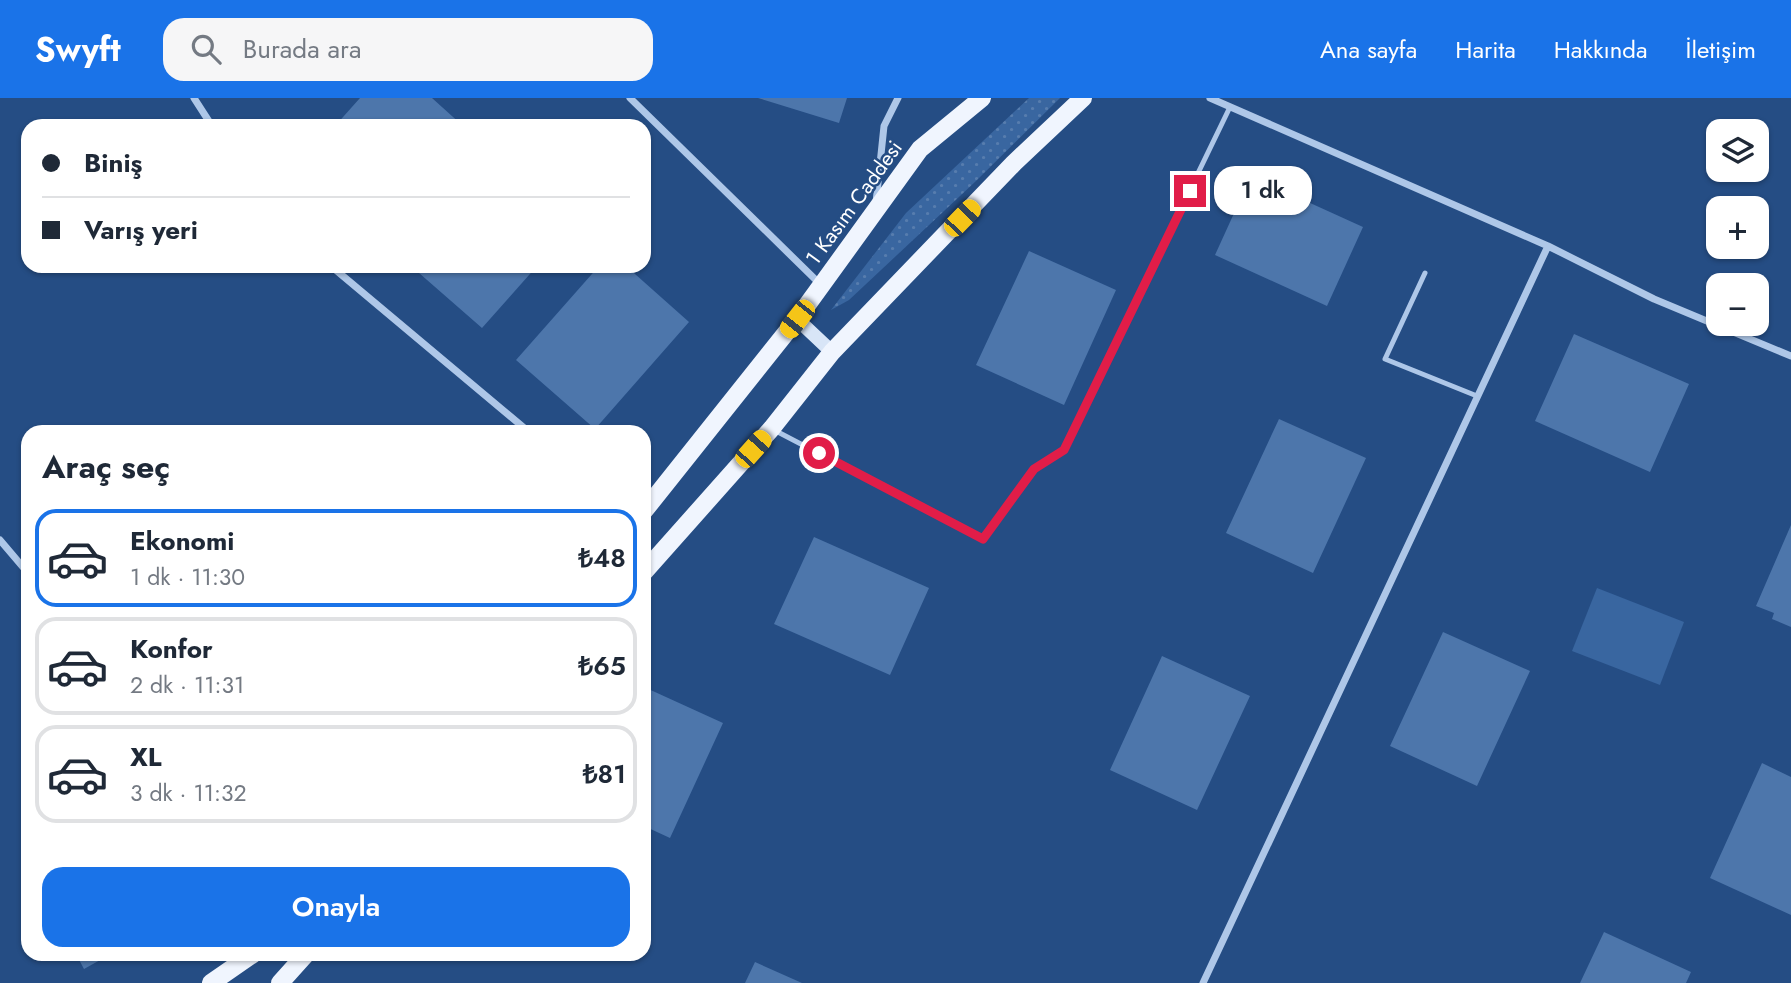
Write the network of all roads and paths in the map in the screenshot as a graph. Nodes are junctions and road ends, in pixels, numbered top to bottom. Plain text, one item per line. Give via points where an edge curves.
1 (194, 98) edge
2 (630, 98) edge
3 (898, 98) edge
4 (982, 98) edge
5 (1083, 98) edge
6 (1210, 98) edge
7 (1230, 107) junction
8 (208, 119) edge
9 (876, 211) junction
10 (1548, 246) junction
11 (339, 273) edge
12 (1425, 273) dead end
13 (821, 285) junction
14 (797, 319) junction
15 (832, 352) junction
16 (1791, 356) edge
17 (1477, 396) junction
18 (521, 425) edge
19 (772, 428) junction
20 (651, 502) edge
21 (0, 541) edge
22 (651, 564) edge
23 (21, 565) edge
24 (243, 961) edge
25 (300, 961) edge
26 (211, 983) edge
27 (280, 983) edge
28 (1203, 983) edge

1 - 8 street
2 - 13 street
3 - 9 street via 884,126
4 - 9 main road, 1 Kasım Caddesi via 920,149
5 - 15 main road
6 - 7 street
7 - 10 street
7 - 19 lane via 1064,450 1034,469 983,539
9 - 13 main road, 1 Kasım Caddesi
10 - 16 street via 1654,299
10 - 17 street
11 - 18 street
12 - 17 lane via 1385,359
13 - 14 main road, 1 Kasım Caddesi
14 - 15 street
14 - 20 main road, 1 Kasım Caddesi
15 - 19 main road
17 - 28 street
19 - 22 main road
21 - 23 street
24 - 26 main road
25 - 27 main road

